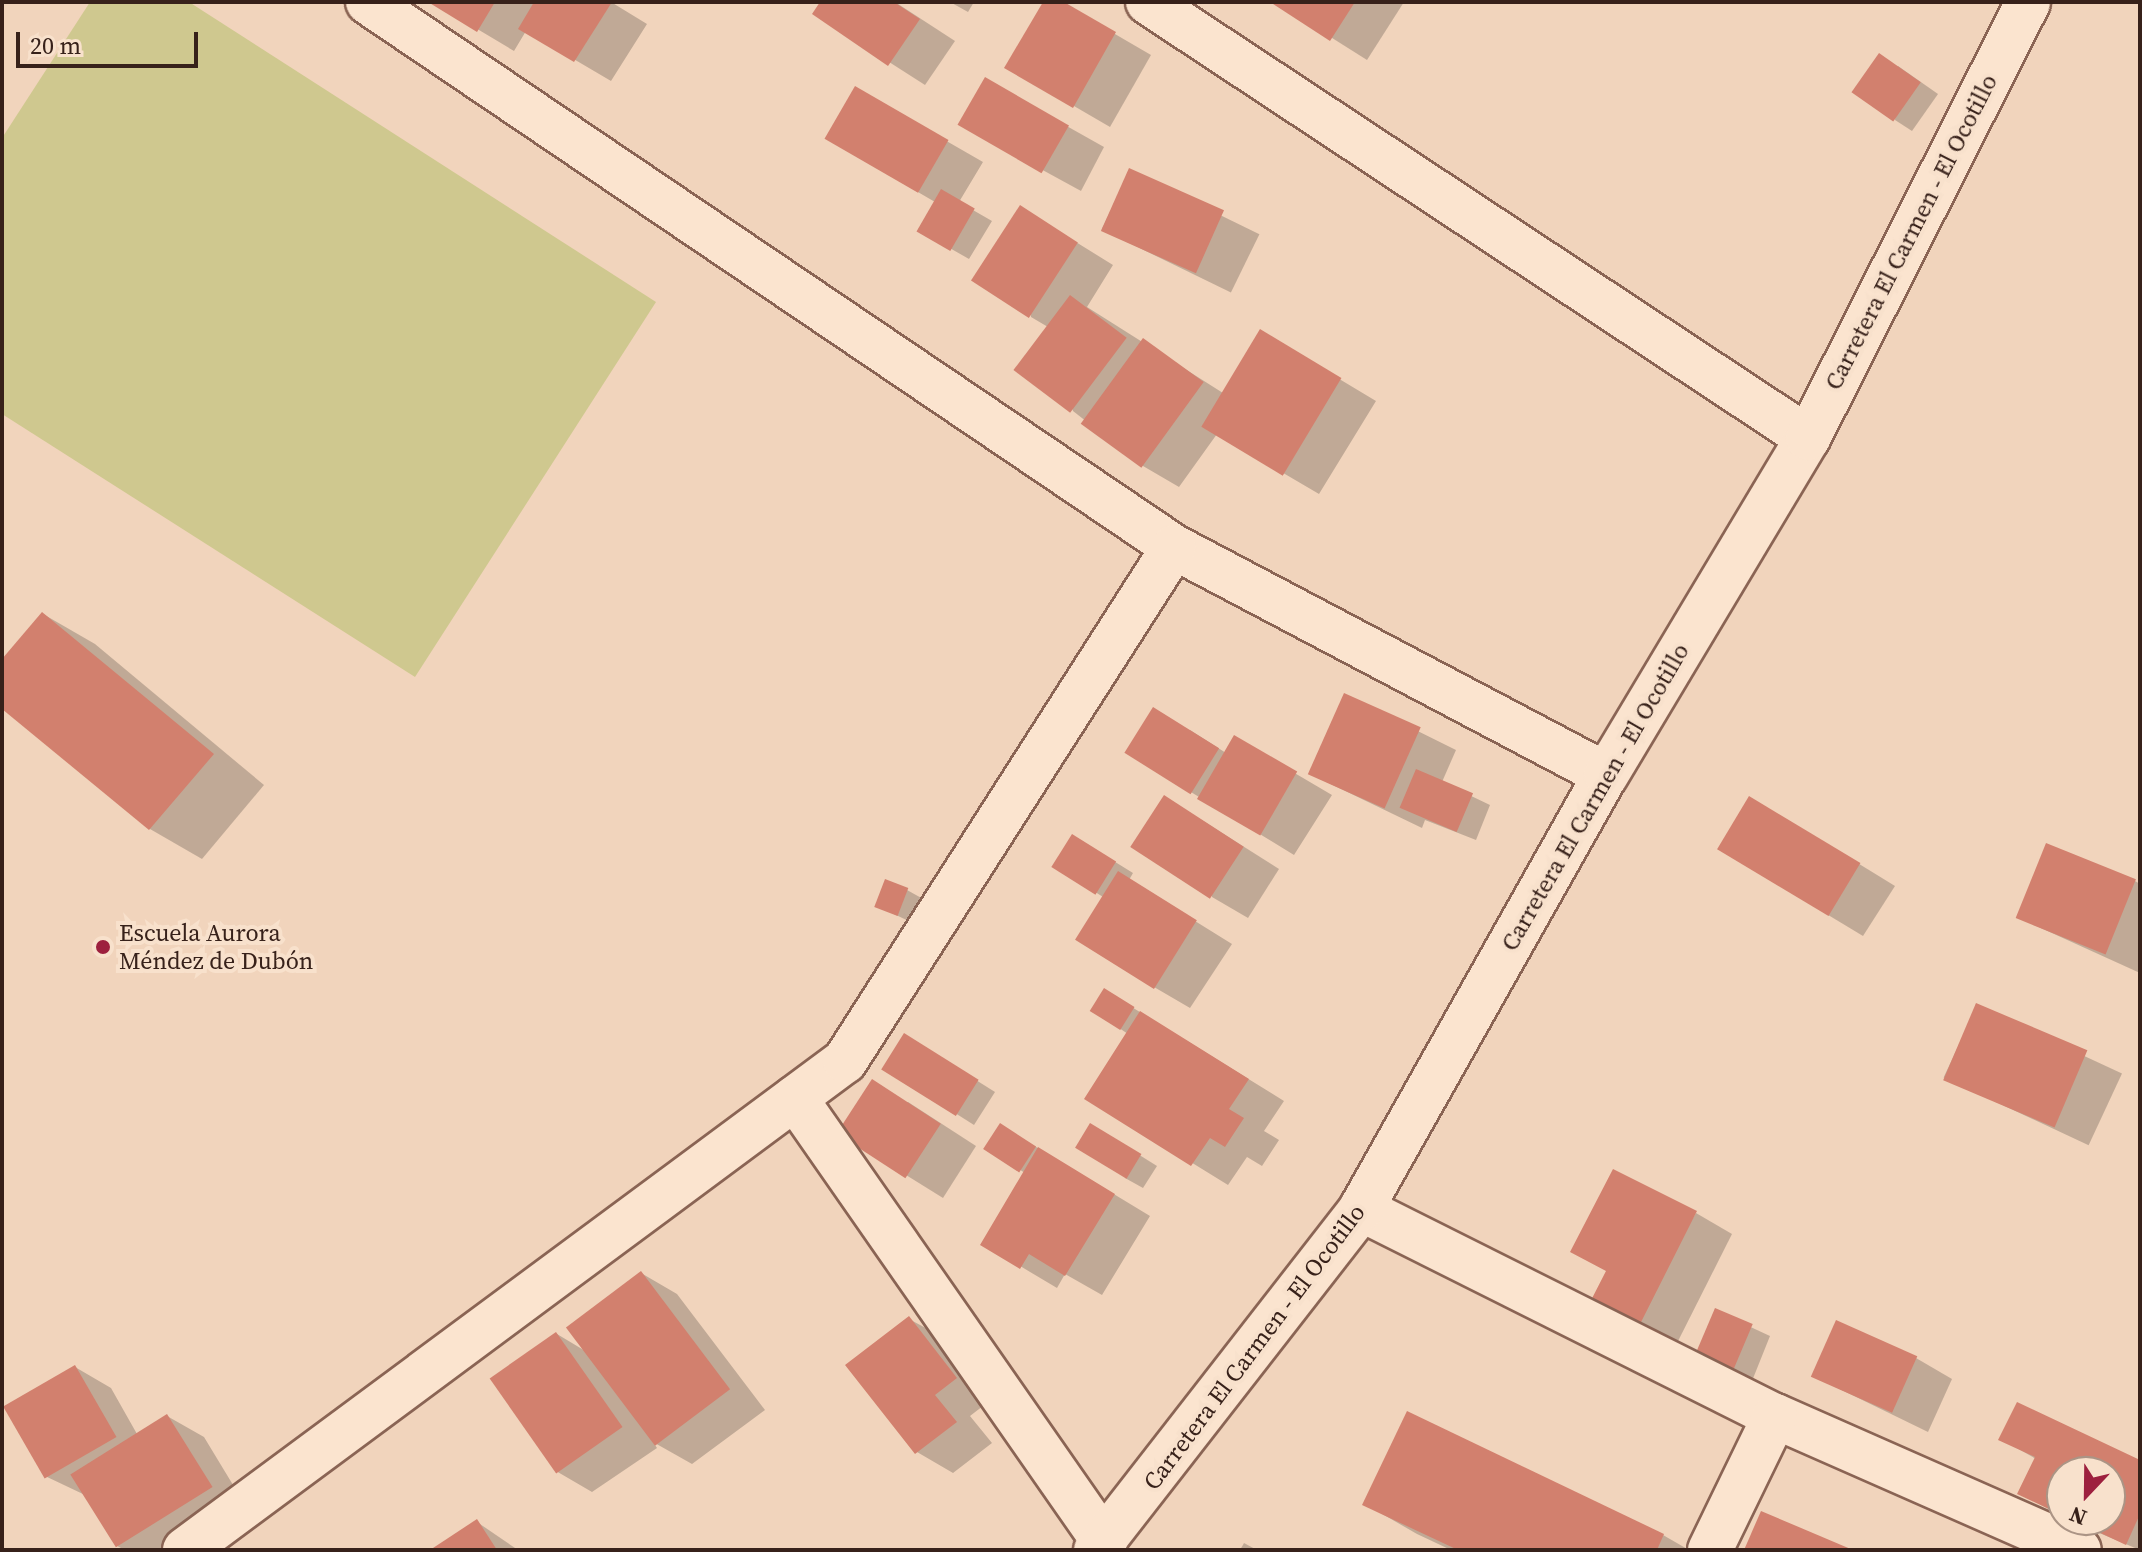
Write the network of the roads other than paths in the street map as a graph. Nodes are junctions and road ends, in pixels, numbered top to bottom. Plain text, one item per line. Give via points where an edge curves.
1 (368, 2) edge
2 (1148, 2) edge
3 (2014, 7) edge
4 (1808, 438) junction
5 (1174, 547) junction
6 (1606, 775) junction
7 (795, 1098) junction
8 (1361, 1209) junction
9 (1775, 1416) junction
10 (1101, 1546) edge
11 (185, 1550) edge
12 (1710, 1550) edge
13 (2079, 1550) edge

1 - 5 street
2 - 4 street
3 - 4 street, Carretera El Carmen - El Ocotillo
4 - 6 street, Carretera El Carmen - El Ocotillo
5 - 6 street
5 - 7 street via 845,1061
6 - 8 street, Carretera El Carmen - El Ocotillo
7 - 10 street
7 - 11 street
8 - 9 street
8 - 10 street, Carretera El Carmen - El Ocotillo
9 - 12 street
9 - 13 street

